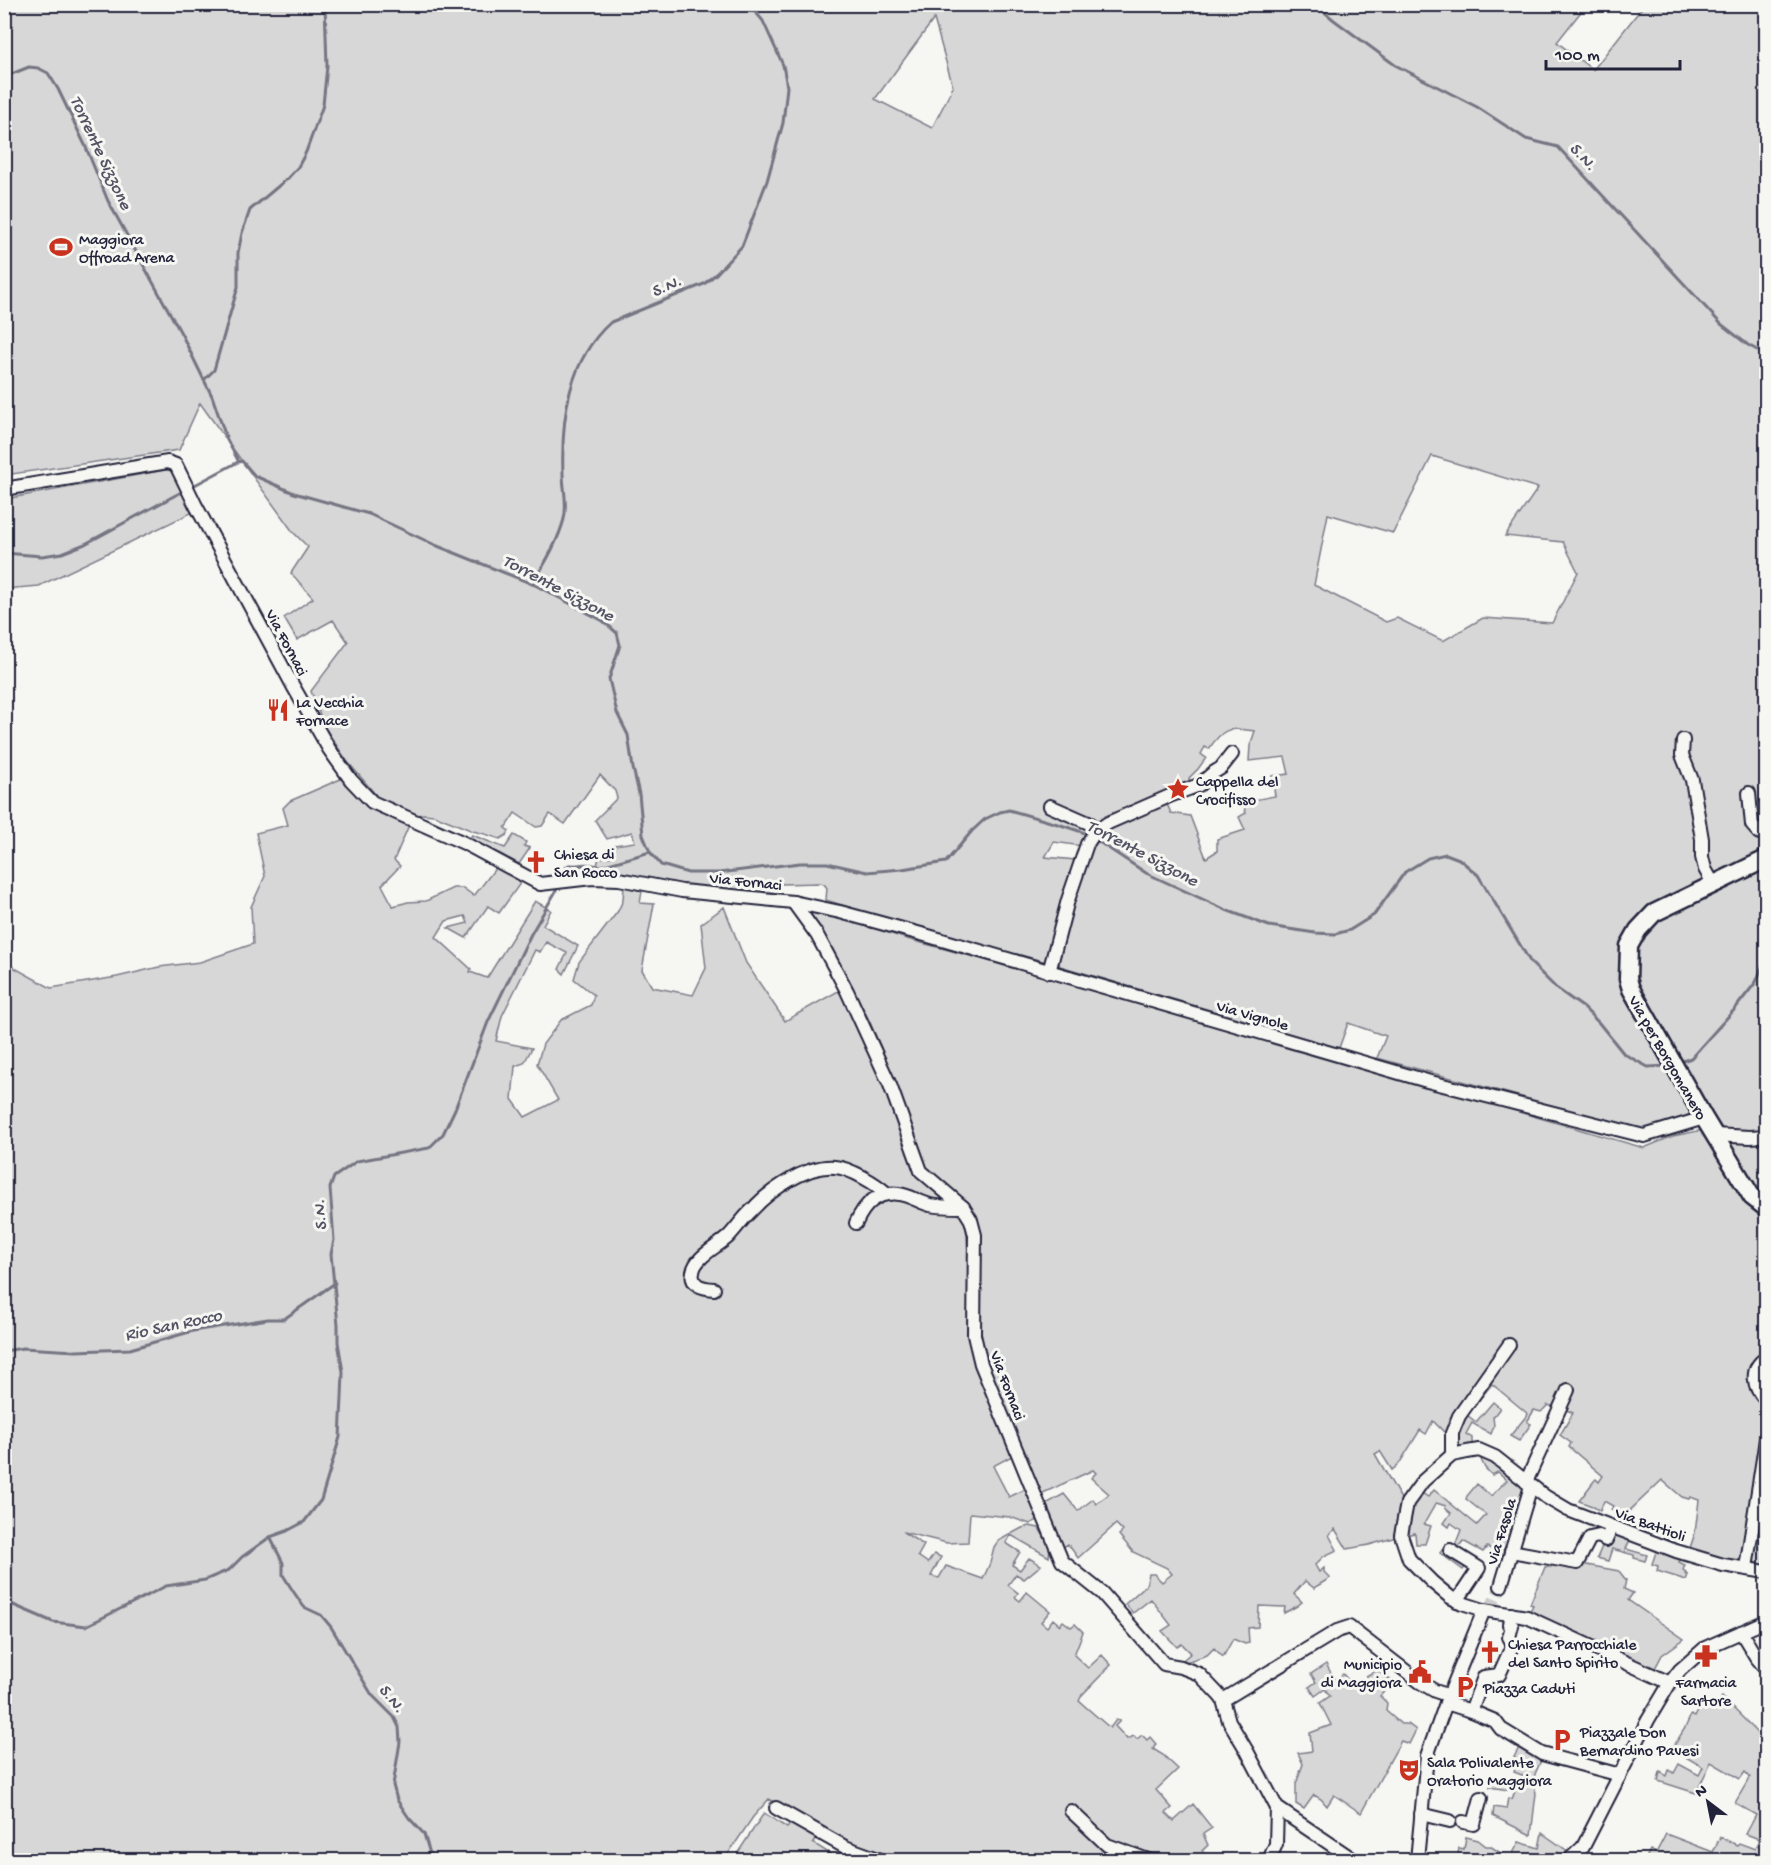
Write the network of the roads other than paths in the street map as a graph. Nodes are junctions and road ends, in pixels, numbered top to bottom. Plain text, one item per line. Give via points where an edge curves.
1 (4, 489) edge
2 (1683, 740) dead end
3 (1232, 754) dead end
4 (1749, 793) dead end
5 (1050, 806) dead end
6 (1096, 831) junction
7 (1767, 832) edge
8 (1767, 858) edge
9 (1714, 885) junction
10 (793, 902) junction
11 (1049, 972) junction
12 (1704, 1118) junction
13 (1714, 1135) junction
14 (1767, 1136) edge
15 (888, 1194) junction
16 (963, 1208) junction
17 (1767, 1208) edge
18 (856, 1223) dead end
19 (714, 1289) dead end
20 (1509, 1345) dead end
21 (1767, 1358) edge
22 (1568, 1390) dead end
23 (1767, 1400) edge
24 (1767, 1439) edge
25 (1452, 1455) junction
26 (1529, 1484) junction
27 (1612, 1527) junction
28 (1450, 1550) dead end
29 (1511, 1551) junction
30 (1746, 1568) junction
31 (1767, 1572) edge
32 (1501, 1586) tunnel mouth
33 (1457, 1601) junction
34 (1484, 1610) junction
35 (1511, 1614) junction
36 (1767, 1622) edge
37 (1741, 1632) junction
38 (1767, 1669) edge
39 (1670, 1683) junction
40 (1223, 1700) junction
41 (1448, 1700) junction
42 (1471, 1711) junction
43 (1619, 1777) junction
44 (1481, 1798) dead end
45 (776, 1808) dead end
46 (1277, 1808) junction
47 (1071, 1811) dead end
48 (1421, 1814) junction
49 (881, 1860) edge
50 (1148, 1860) edge
51 (1269, 1860) edge
52 (1354, 1860) edge
53 (1417, 1860) edge
54 (1569, 1860) edge

1 - 10 street, Via Fornaci via 168,462 176,465 329,749 372,802 465,843 540,884 620,879 682,891
2 - 9 street via 1682,755 1692,780 1702,857
3 - 6 street via 1199,785
4 - 7 street via 1752,825 1759,833
5 - 6 street via 1091,824
6 - 11 street via 1087,844 1068,900
8 - 9 main road, Via per Borgomanero
9 - 12 main road, Via per Borgomanero via 1654,913 1629,946 1631,989
10 - 11 street, Via Vignole
10 - 16 street, Via Fornaci via 817,935 847,991 890,1085 921,1171
11 - 12 street, Via Vignole via 1427,1082 1644,1136
12 - 13 main road, Via per Borgomanero
13 - 14 street
13 - 17 main road, Via per Borgomanero via 1752,1197
15 - 16 street
15 - 18 street via 870,1202
15 - 19 street via 846,1169 835,1167 819,1167 792,1179 763,1199 719,1246 698,1260 694,1282
16 - 40 street, Via Fornaci via 975,1234 974,1335 981,1364 1062,1561 1102,1593 1164,1664 1199,1674
20 - 25 street via 1459,1416 1452,1433
21 - 23 street via 1755,1371 1754,1382
22 - 26 street, Via Fasola
24 - 30 street
25 - 26 street, Via Battioli via 1479,1450 1495,1457
25 - 33 street via 1423,1481 1407,1503 1401,1536 1409,1559
26 - 27 street, Via Battioli via 1569,1510
26 - 29 street, Via Fasola
27 - 29 street via 1606,1540 1599,1536 1590,1538 1577,1563
27 - 30 street, Via Battioli via 1676,1551
28 - 33 street via 1479,1568
29 - 32 street, Via Fasola
30 - 31 street, Via Battioli
33 - 34 street
34 - 35 street
34 - 41 street
35 - 39 street via 1527,1617
35 - 42 street via 1509,1637 1513,1644 1499,1675 1484,1677
36 - 37 street
37 - 38 street
37 - 39 street via 1694,1656
39 - 43 street
40 - 41 street via 1348,1627
40 - 46 street via 1229,1721
41 - 42 street
41 - 48 street via 1427,1756
42 - 43 street via 1495,1721 1501,1729 1542,1754
43 - 54 street via 1583,1847
44 - 48 street via 1474,1824
45 - 49 street via 807,1827
46 - 51 street via 1276,1845
46 - 52 street
47 - 50 street via 1107,1845
48 - 53 street

